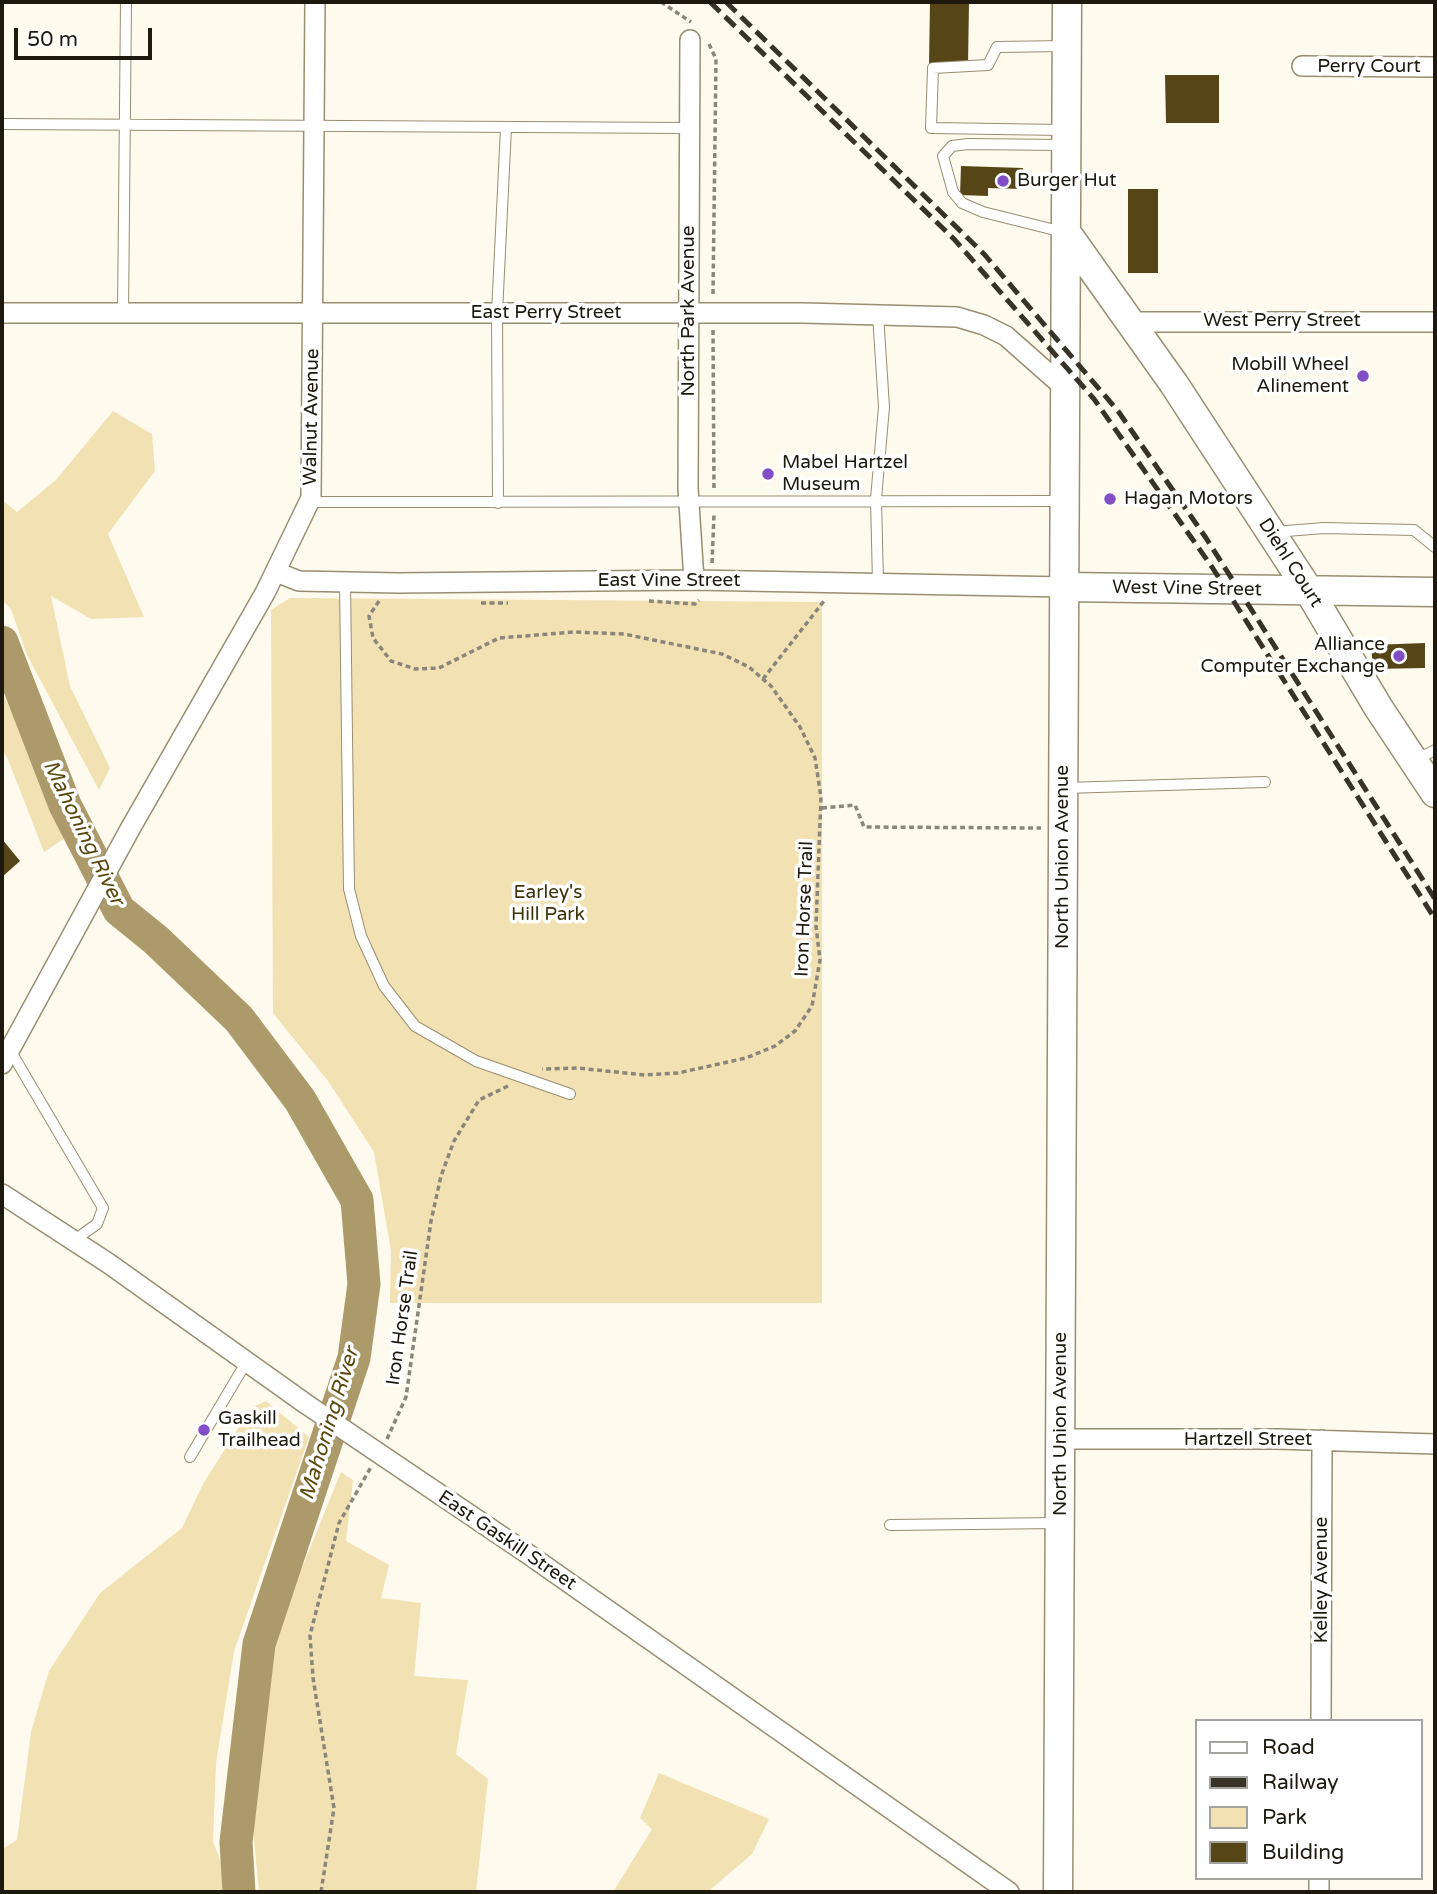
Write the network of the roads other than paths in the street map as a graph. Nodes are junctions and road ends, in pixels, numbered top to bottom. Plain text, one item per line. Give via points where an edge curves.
1 (126, 2) edge
2 (315, 2) edge
3 (1067, 2) edge
4 (690, 40) dead end
5 (1066, 46) junction
6 (1302, 66) dead end
7 (1435, 67) edge
8 (2, 124) edge
9 (123, 125) junction
10 (314, 128) junction
11 (506, 128) junction
12 (690, 128) junction
13 (1066, 137) junction
14 (1066, 232) junction
15 (2, 313) edge
16 (313, 313) junction
17 (497, 313) junction
18 (689, 313) junction
19 (123, 314) junction
20 (878, 315) junction
21 (1129, 322) junction
22 (1435, 322) edge
23 (1066, 389) junction
24 (1065, 501) junction
25 (309, 502) junction
26 (876, 502) junction
27 (498, 503) junction
28 (688, 504) junction
29 (1270, 532) junction
30 (1435, 547) edge
31 (276, 572) junction
32 (694, 580) junction
33 (345, 582) junction
34 (878, 583) junction
35 (1065, 587) junction
36 (1309, 591) junction
37 (1435, 592) edge
38 (1424, 756) edge
39 (1265, 782) dead end
40 (1064, 788) junction
41 (1435, 793) edge
42 (4, 1053) edge
43 (570, 1094) dead end
44 (2, 1194) edge
45 (74, 1241) junction
46 (247, 1361) junction
47 (1061, 1439) junction
48 (1322, 1440) junction
49 (1435, 1444) edge
50 (190, 1457) dead end
51 (1060, 1523) junction
52 (890, 1525) dead end
53 (1321, 1719) edge
54 (1009, 1892) edge
55 (1058, 1892) edge

1 - 9 lane
2 - 10 street, Walnut Avenue
3 - 5 main road, North Union Avenue
4 - 12 street, North Park Avenue
5 - 13 main road, North Union Avenue
5 - 13 lane via 997,47 988,65 933,68 931,128
6 - 7 street, Perry Court
8 - 9 lane
9 - 10 lane
9 - 19 lane
10 - 11 lane
10 - 16 street, Walnut Avenue
11 - 12 lane
11 - 17 lane
12 - 18 street, North Park Avenue
13 - 14 main road, North Union Avenue
13 - 14 lane via 968,144 947,149 943,156 953,191 962,203
14 - 21 main road, Diehl Court
14 - 23 main road, North Union Avenue
15 - 19 street, East Perry Street
16 - 17 street, East Perry Street
16 - 19 street, East Perry Street
16 - 25 street, Walnut Avenue via 313,481
17 - 18 street, East Perry Street
17 - 27 lane
18 - 20 street, East Perry Street
18 - 28 street, North Park Avenue
20 - 23 street, East Perry Street via 957,317 984,325 1014,342
20 - 26 lane via 884,407
21 - 22 street, West Perry Street
21 - 29 main road, Diehl Court
23 - 24 main road, North Union Avenue
24 - 26 lane
24 - 35 main road, North Union Avenue
25 - 27 lane
25 - 31 street, Walnut Avenue
26 - 28 lane
26 - 34 lane
27 - 28 lane
28 - 32 street, North Park Avenue
29 - 30 lane via 1414,530
29 - 36 main road, Diehl Court
31 - 33 street, East Vine Street via 299,581
31 - 42 street, Walnut Avenue
32 - 33 street, East Vine Street
32 - 34 street, East Vine Street
33 - 43 lane via 349,889 361,936 384,986 415,1026 476,1061
34 - 35 street, East Vine Street
35 - 36 main road, West Vine Street
35 - 40 main road, North Union Avenue
36 - 37 main road, West Vine Street
36 - 38 main road, Diehl Court
38 - 41 main road, Diehl Court
39 - 40 lane
40 - 47 main road, North Union Avenue
42 - 45 lane via 103,1208 97,1224
44 - 45 street, East Gaskill Street
45 - 46 street, East Gaskill Street
46 - 50 lane
46 - 54 street, East Gaskill Street
47 - 48 street, Hartzell Street
47 - 51 main road, North Union Avenue
48 - 49 street, Hartzell Street
48 - 53 street, Kelley Avenue
51 - 52 lane
51 - 55 main road, North Union Avenue

